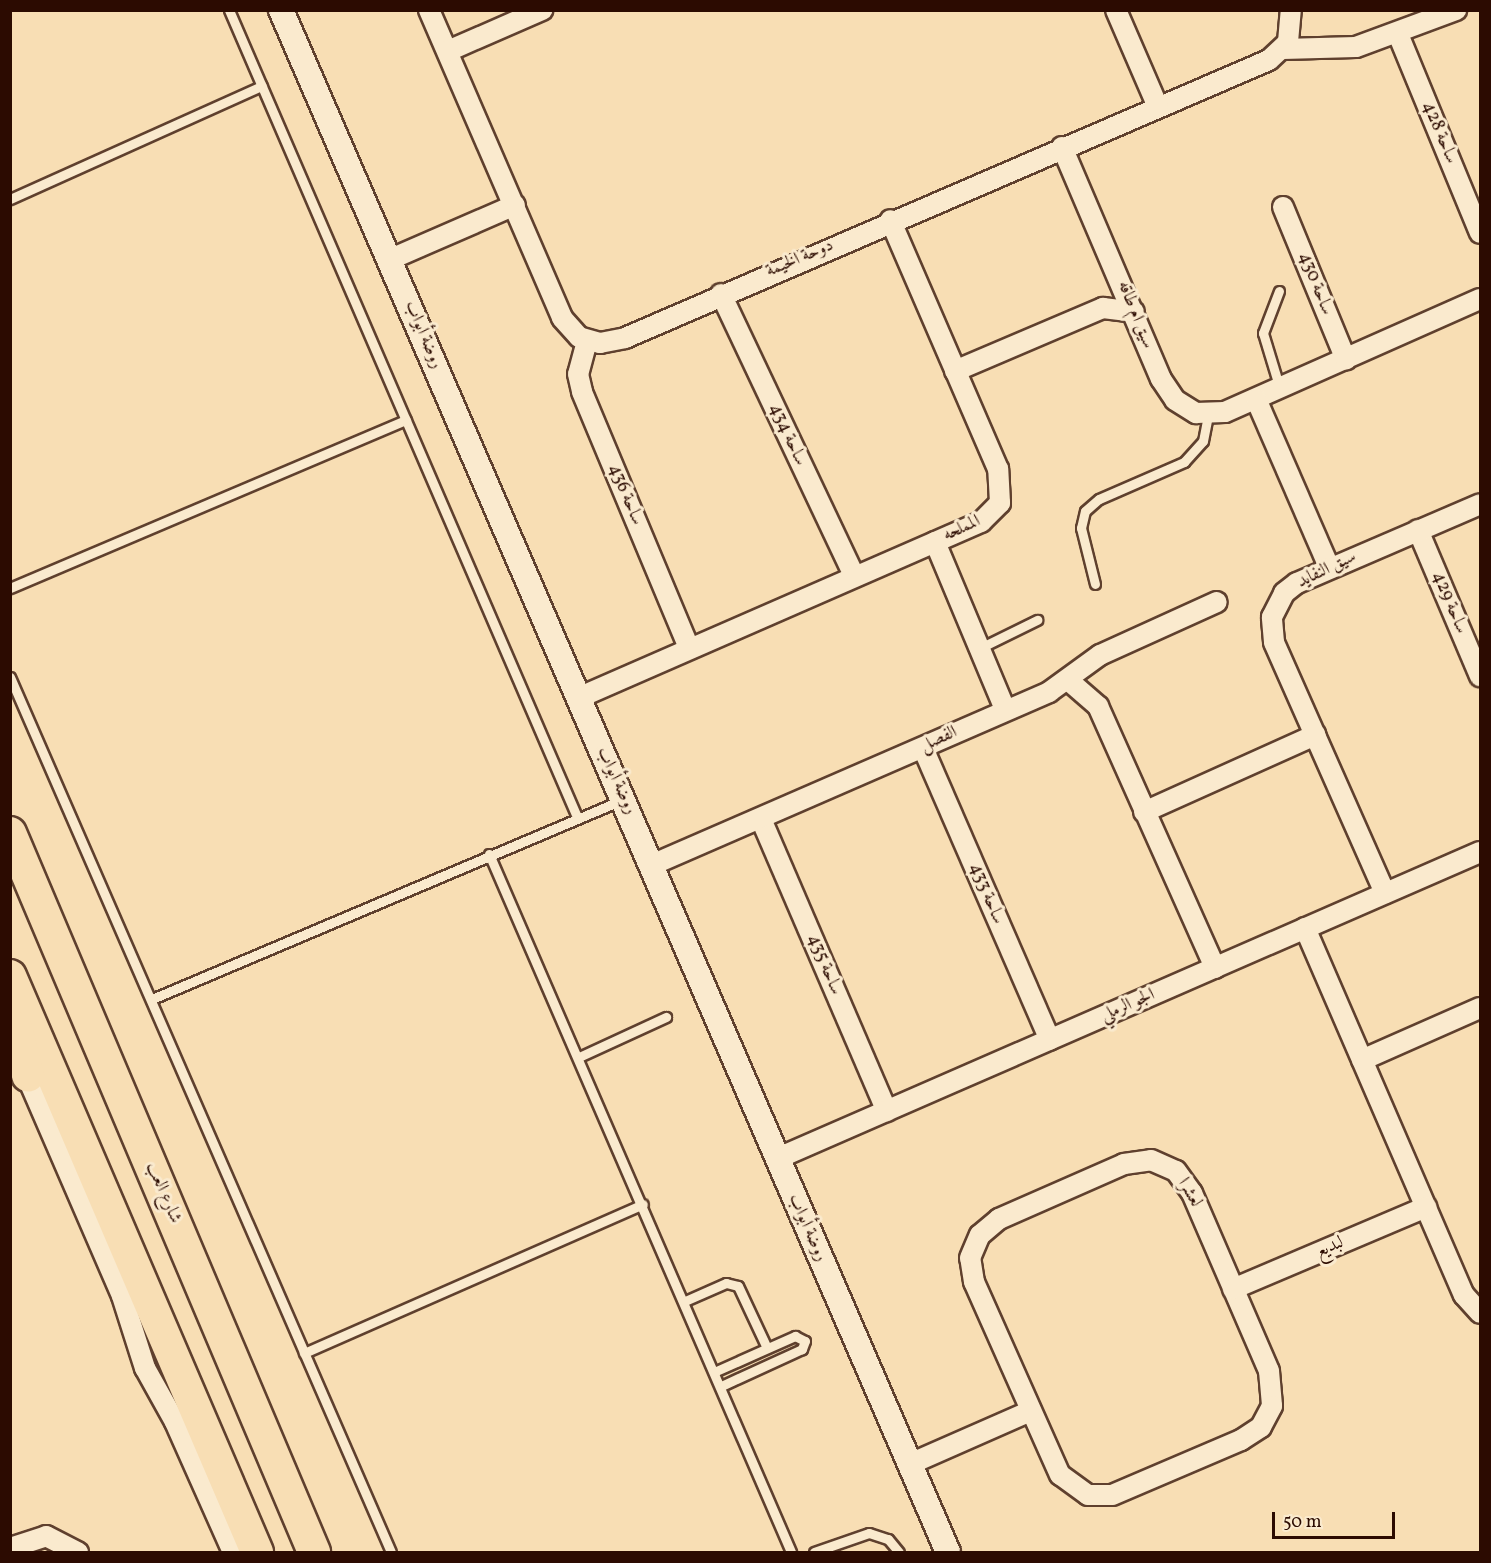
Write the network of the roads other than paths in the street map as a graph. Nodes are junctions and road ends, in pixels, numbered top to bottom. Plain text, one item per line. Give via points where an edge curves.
1 (229, 10) edge
2 (281, 10) edge
3 (429, 10) edge
4 (542, 10) edge
5 (1116, 10) edge
6 (1291, 10) edge
7 (1456, 10) edge
8 (1398, 34) junction
9 (1283, 49) junction
10 (448, 51) junction
11 (262, 86) junction
12 (1158, 108) junction
13 (1062, 147) junction
14 (10, 199) edge
15 (514, 205) junction
16 (1283, 207) dead end
17 (890, 220) junction
18 (1480, 232) edge
19 (391, 258) junction
20 (1119, 278) junction
21 (1279, 291) dead end
22 (721, 294) junction
23 (1480, 299) edge
24 (1103, 308) junction
25 (1134, 312) junction
26 (587, 341) junction
27 (1346, 360) junction
28 (956, 371) junction
29 (1280, 389) junction
30 (1256, 399) junction
31 (1208, 415) junction
32 (406, 420) junction
33 (1480, 504) edge
34 (1418, 530) junction
35 (935, 542) junction
36 (1329, 567) junction
37 (854, 576) junction
38 (1095, 584) dead end
39 (10, 588) edge
40 (1217, 603) dead end
41 (1037, 620) dead end
42 (689, 648) junction
43 (980, 648) junction
44 (1480, 676) edge
45 (10, 677) edge
46 (1068, 680) junction
47 (578, 698) junction
48 (1005, 709) junction
49 (1315, 735) junction
50 (923, 748) junction
51 (624, 799) junction
52 (1144, 812) junction
53 (577, 817) junction
54 (761, 819) junction
55 (10, 833) edge
56 (1480, 852) edge
57 (489, 854) junction
58 (654, 864) junction
59 (1385, 893) junction
60 (1305, 928) junction
61 (1215, 968) junction
62 (10, 976) edge
63 (152, 999) junction
64 (10, 1007) edge
65 (1480, 1008) edge
66 (666, 1017) dead end
67 (1050, 1040) junction
68 (10, 1046) edge
69 (579, 1057) junction
70 (1362, 1060) junction
71 (28, 1075) junction
72 (887, 1111) junction
73 (776, 1159) junction
74 (643, 1204) junction
75 (1426, 1207) junction
76 (1233, 1290) junction
77 (122, 1296) junction
78 (685, 1301) junction
79 (1480, 1313) edge
80 (767, 1348) junction
81 (304, 1353) junction
82 (714, 1372) junction
83 (182, 1379) junction
84 (721, 1386) junction
85 (1031, 1411) junction
86 (910, 1464) junction
87 (10, 1548) edge
88 (78, 1552) edge
89 (233, 1552) edge
90 (257, 1552) edge
91 (314, 1552) edge
92 (391, 1552) edge
93 (791, 1552) edge
94 (814, 1552) edge
95 (899, 1552) edge
96 (948, 1552) edge

1 - 11 lane
2 - 19 street, روضة أبواب
3 - 10 street
4 - 10 street
5 - 12 street
6 - 9 street via 1292,32
7 - 8 street
8 - 9 street via 1320,52
8 - 18 street, ساحة 428
9 - 12 street, دوحة الخيمة
10 - 15 street
11 - 14 lane
11 - 32 lane
12 - 13 street, دوحة الخيمة
13 - 17 street, دوحة الخيمة
13 - 20 street, سيق ام طاقه
15 - 19 street
15 - 26 street via 562,318
16 - 27 street, ساحة 430
17 - 22 street, دوحة الخيمة
17 - 28 street, المملحه
19 - 47 street, روضة أبواب
20 - 24 street
20 - 25 street, سيق ام طاقه
21 - 29 lane via 1263,333
22 - 26 street, دوحة الخيمة via 625,338
22 - 37 street, ساحة 434
23 - 27 street
24 - 25 street
24 - 28 street
25 - 31 street, سيق ام طاقه via 1166,389 1185,407
26 - 42 street, ساحة 436 via 579,383
27 - 29 street
28 - 35 street, المملحه via 1001,477 1002,494 981,522
29 - 30 street
30 - 31 street
30 - 36 street
31 - 38 lane via 1203,441 1184,462 1099,499 1085,511 1081,528
32 - 39 lane
32 - 53 lane
33 - 34 street, سيق النفايد
34 - 36 street, سيق النفايد
34 - 44 street, ساحة 429
35 - 37 street, المملحه
35 - 43 street
36 - 49 street, سيق النفايد via 1284,593 1271,631
37 - 42 street, المملحه
40 - 46 street, الفصل via 1100,655
41 - 43 lane
42 - 47 street, المملحه
43 - 48 street
45 - 63 lane
46 - 48 street, الفصل
46 - 52 street via 1098,706
47 - 51 street, روضة أبواب
48 - 50 street, الفصل
49 - 52 street
49 - 59 street, سيق النفايد
50 - 54 street, الفصل
50 - 67 street, ساحة 433
51 - 53 lane
51 - 58 street, روضة أبواب
52 - 61 street
53 - 57 lane
54 - 58 street, الفصل
54 - 72 street, ساحة 435
55 - 91 main road, شارع العب
56 - 59 street, الجو الرملي
57 - 63 lane
57 - 69 lane
58 - 73 street, روضة أبواب
59 - 60 street, الجو الرملي
60 - 61 street, الجو الرملي
60 - 70 street
61 - 67 street, الجو الرملي
62 - 83 main road
63 - 81 lane
64 - 71 main road
65 - 70 street
66 - 69 lane
67 - 72 street, الجو الرملي
68 - 71 street
69 - 74 lane
70 - 75 street
71 - 77 street
72 - 73 street, الجو الرملي
73 - 86 street, روضة أبواب
74 - 78 lane
74 - 81 lane
75 - 76 street, لبديع
75 - 79 street via 1464,1295
76 - 85 street, لعشرا via 1273,1382 1268,1417 1252,1434 1100,1496 1077,1491 1064,1479
76 - 85 street, لعشرا via 1185,1181 1151,1160 1124,1164 993,1222 974,1245 971,1270
77 - 83 main road
77 - 89 street via 145,1368 175,1422
78 - 80 lane via 726,1283 738,1286
78 - 82 lane
80 - 82 lane
80 - 84 lane via 795,1336 805,1341 802,1349
81 - 92 lane
82 - 84 lane
83 - 90 main road
84 - 93 lane
85 - 86 street
86 - 96 street, روضة أبواب
87 - 88 street via 46,1536
94 - 95 lane via 869,1533 888,1539

